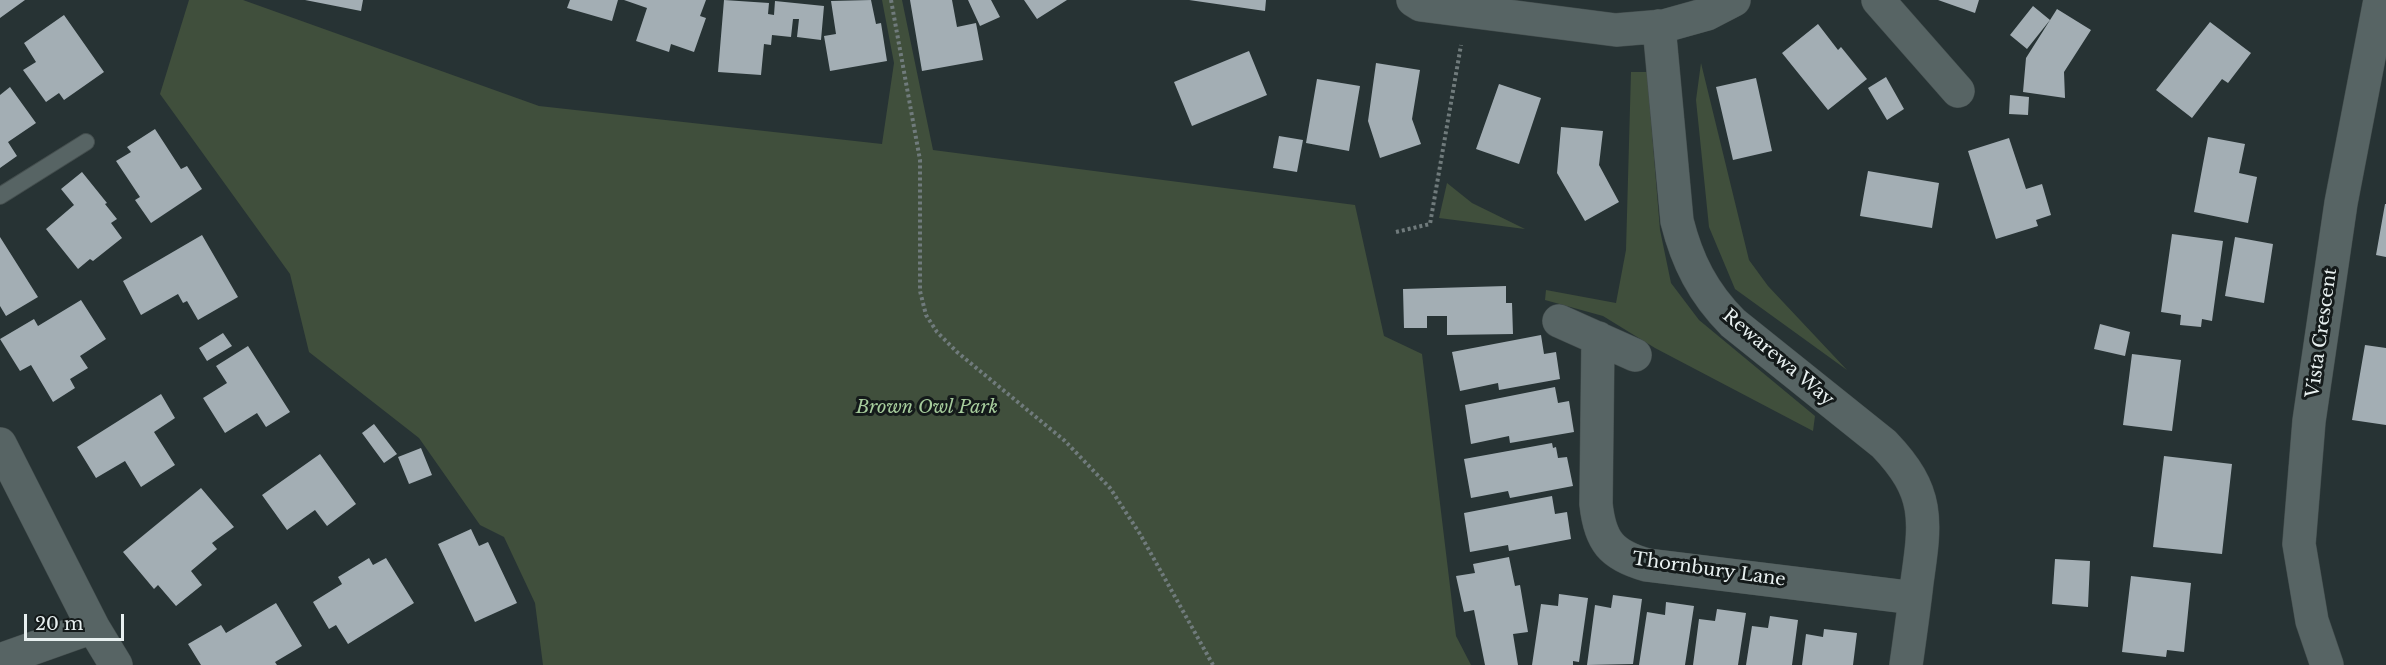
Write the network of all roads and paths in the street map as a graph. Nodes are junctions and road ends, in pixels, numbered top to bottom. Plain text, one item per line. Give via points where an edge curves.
1 (891, 0) edge
2 (1413, 0) edge
3 (1734, 0) edge
4 (1878, 0) edge
5 (2380, 0) edge
6 (1467, 6) edge
7 (1659, 26) junction
8 (1958, 91) dead end
9 (86, 142) dead end
10 (0, 196) edge
11 (1396, 232) dead end
12 (1559, 321) dead end
13 (1598, 338) junction
14 (1635, 355) dead end
15 (0, 444) edge
16 (1915, 597) junction
17 (93, 627) junction
18 (0, 660) edge
19 (116, 665) edge
20 (1213, 665) edge
21 (1906, 665) edge
22 (2327, 665) edge

1 - 20 path via 920,160 920,291 926,315 957,352 1065,441 1110,488
2 - 6 street via 1421,5
3 - 7 street via 1707,14
4 - 8 street
5 - 22 street, Vista Crescent via 2341,203 2309,421 2299,544 2312,621
6 - 7 street via 1616,30
6 - 11 path via 1430,224
7 - 16 street, Rewarewa Way via 1673,197 1689,261 1703,289 1732,322 1884,444 1911,477 1924,521
9 - 10 lane
12 - 13 street
13 - 14 street
13 - 16 street, Thornbury Lane via 1596,504 1601,531 1616,552 1627,560 1647,565
15 - 17 street
16 - 21 street, Rewarewa Way
17 - 18 street
17 - 19 street

